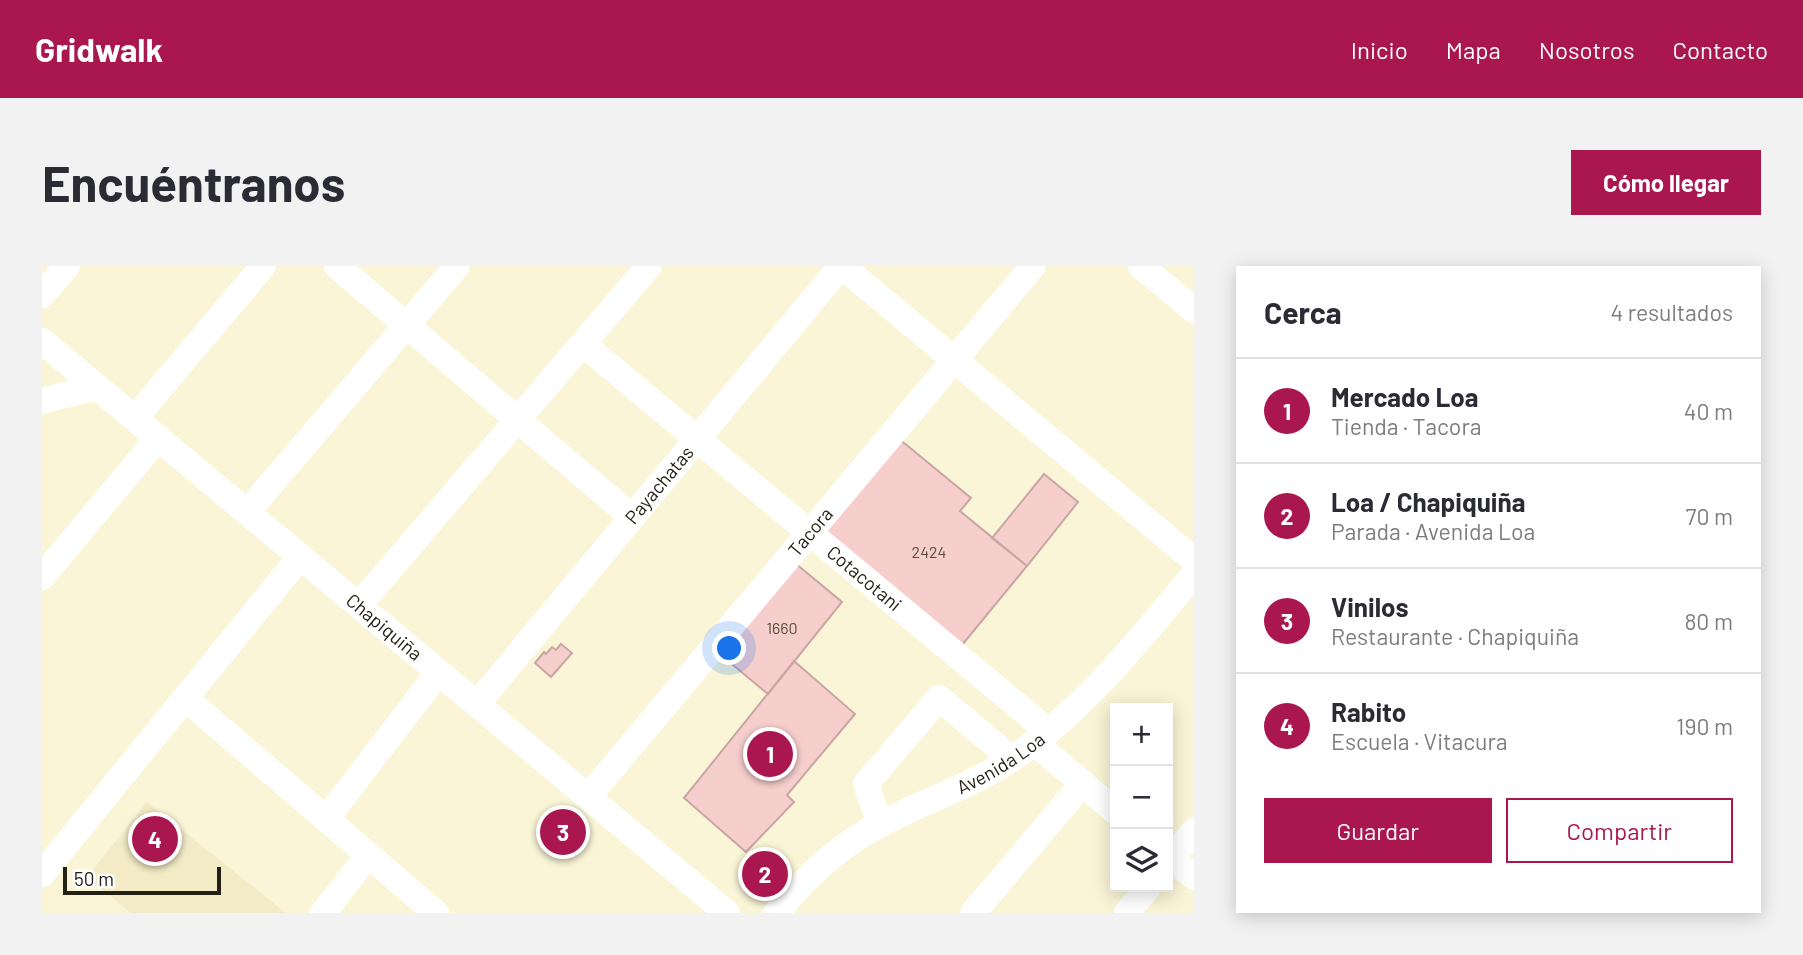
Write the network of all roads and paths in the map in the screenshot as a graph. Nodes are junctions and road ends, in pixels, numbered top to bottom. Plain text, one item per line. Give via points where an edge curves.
1 (67, 266) edge
2 (263, 266) edge
3 (337, 266) edge
4 (457, 266) edge
5 (649, 266) edge
6 (841, 266) edge
7 (1033, 266) edge
8 (1141, 266) edge
9 (42, 295) edge
10 (1194, 310) edge
11 (407, 325) junction
12 (42, 341) edge
13 (583, 344) junction
14 (953, 359) junction
15 (97, 387) junction
16 (42, 401) edge
17 (135, 418) junction
18 (518, 420) junction
19 (158, 438) junction
20 (696, 439) junction
21 (247, 512) junction
22 (632, 517) junction
23 (811, 534) junction
24 (300, 556) junction
25 (1194, 560) edge
26 (1194, 574) edge
27 (42, 577) edge
28 (359, 605) junction
29 (439, 672) junction
30 (185, 698) junction
31 (477, 704) junction
32 (1041, 737) junction
33 (1012, 759) junction
34 (1083, 783) junction
35 (588, 797) junction
36 (1110, 807) edge
37 (326, 819) junction
38 (880, 824) junction
39 (1194, 831) edge
40 (369, 855) junction
41 (1173, 855) edge
42 (1173, 862) edge
43 (42, 874) edge
44 (1194, 877) edge
45 (1144, 892) edge
46 (323, 913) edge
47 (436, 913) edge
48 (727, 913) edge
49 (776, 913) edge
50 (972, 913) edge
51 (1127, 913) edge

1 - 9 street
2 - 17 street
3 - 11 street
4 - 11 street
5 - 13 street
6 - 14 street
6 - 20 street, Payachatas
7 - 14 street, Tacora
8 - 10 street
11 - 18 street
11 - 21 street
12 - 15 street, Chapiquiña
13 - 18 street
13 - 20 street, Cotacotani
14 - 23 street, Tacora
14 - 25 street
15 - 16 street
15 - 17 street, Chapiquiña
17 - 19 street, Chapiquiña
18 - 22 street
18 - 28 street
19 - 21 street, Chapiquiña
19 - 27 street
20 - 22 street, Payachatas
20 - 23 street, Cotacotani
21 - 24 street, Chapiquiña
22 - 31 street, Payachatas
23 - 32 street, Cotacotani
23 - 35 street, Tacora
24 - 28 street, Chapiquiña
24 - 30 street
26 - 32 street, Avenida Loa via 1110,669
28 - 29 street, Chapiquiña
29 - 31 street, Chapiquiña
29 - 37 street
30 - 37 street
30 - 43 street
31 - 35 street, Chapiquiña
32 - 33 street, Avenida Loa
32 - 34 street, Cotacotani
33 - 38 street, Avenida Loa
33 - 38 street via 939,698 866,784
34 - 36 street, Cotacotani
34 - 50 street
35 - 48 street, Chapiquiña
37 - 40 street
38 - 49 street, Avenida Loa via 827,859
39 - 41 street
40 - 46 street
40 - 47 street
42 - 44 street
45 - 51 street

